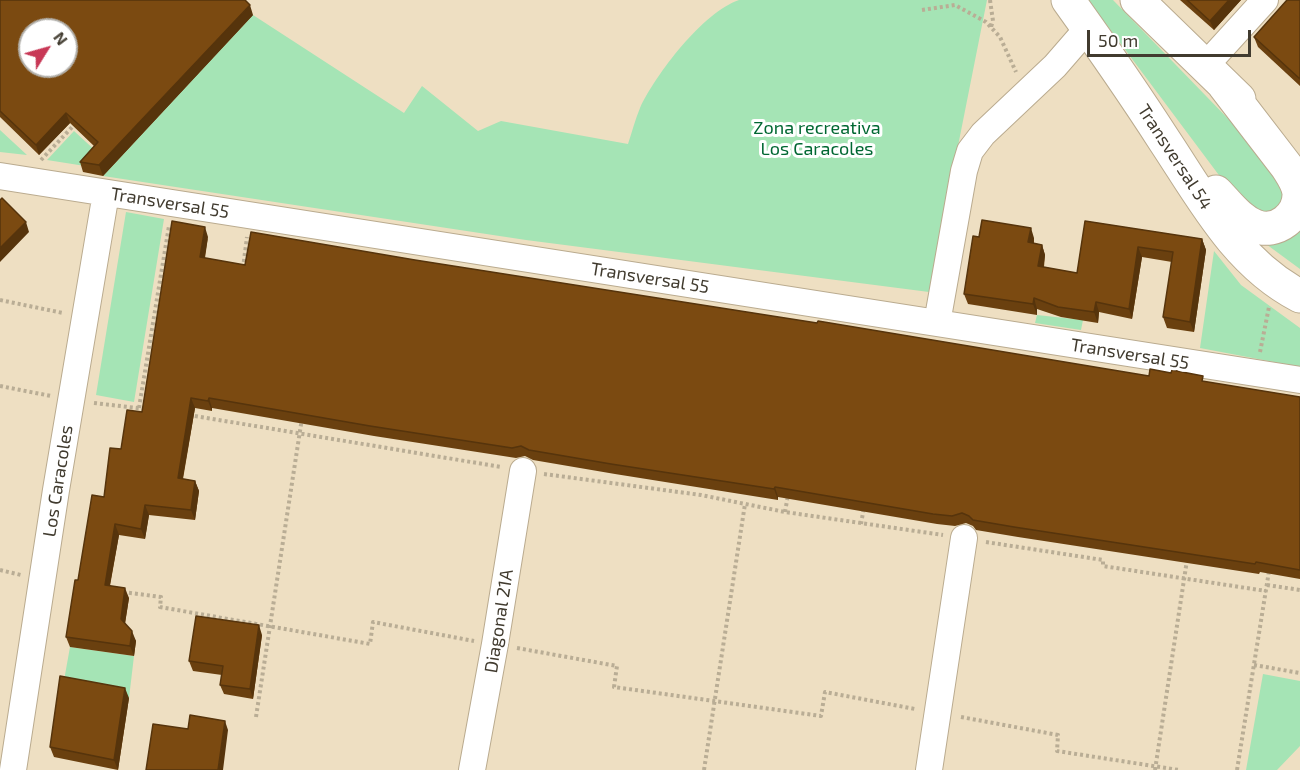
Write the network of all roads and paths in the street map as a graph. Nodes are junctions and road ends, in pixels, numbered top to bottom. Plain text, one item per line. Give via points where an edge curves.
1 (990, 0) edge
2 (1068, 0) edge
3 (1137, 0) edge
4 (1265, 0) edge
5 (922, 10) dead end
6 (991, 27) junction
7 (1088, 28) junction
8 (1214, 76) junction
9 (1024, 97) junction
10 (78, 120) edge
11 (1164, 140) junction
12 (1300, 151) edge
13 (38, 164) dead end
14 (0, 176) edge
15 (106, 193) junction
16 (172, 205) junction
17 (250, 215) junction
18 (242, 272) edge
19 (1291, 292) edge
20 (0, 300) edge
21 (85, 318) junction
22 (937, 323) junction
23 (1257, 374) junction
24 (1300, 381) edge
25 (0, 386) edge
26 (71, 400) junction
27 (139, 408) junction
28 (151, 410) edge
29 (303, 410) edge
30 (186, 415) edge
31 (299, 434) junction
32 (523, 471) junction
33 (623, 473) edge
34 (703, 484) edge
35 (621, 485) junction
36 (789, 489) edge
37 (701, 495) junction
38 (865, 501) edge
39 (745, 504) junction
40 (785, 512) junction
41 (861, 524) junction
42 (1025, 537) edge
43 (964, 538) junction
44 (1023, 548) junction
45 (1105, 549) edge
46 (1187, 556) edge
47 (1103, 560) junction
48 (1270, 563) edge
49 (1184, 579) junction
50 (1266, 588) junction
51 (115, 590) edge
52 (1300, 590) edge
53 (269, 627) junction
54 (495, 644) junction
55 (1254, 665) junction
56 (1300, 673) edge
57 (714, 702) junction
58 (937, 713) junction
59 (256, 717) dead end
60 (1155, 769) edge
61 (13, 770) edge
62 (472, 770) edge
63 (704, 770) edge
64 (929, 770) edge
65 (1179, 770) edge
66 (1237, 770) edge

1 - 6 path
2 - 7 main road, Transversal 54
3 - 8 main road
4 - 8 street
5 - 6 path via 955,5
6 - 9 path via 1014,65
7 - 9 street
7 - 11 main road, Transversal 54
8 - 11 main road via 1296,182 1299,194 1292,215 1274,228 1262,229 1245,221
8 - 12 main road
9 - 22 street via 970,151
10 - 13 path
11 - 19 main road, Transversal 54 via 1232,241
14 - 15 street, Transversal 55
15 - 16 street, Transversal 55
15 - 21 street, Los Caracoles
16 - 17 street, Transversal 55
16 - 27 path
17 - 18 path
17 - 22 street, Transversal 55
19 - 23 path via 1269,307
20 - 21 path
21 - 26 street, Los Caracoles
22 - 23 street, Transversal 55
23 - 24 street, Transversal 55
25 - 26 path
26 - 27 path
26 - 61 street, Los Caracoles
27 - 28 path
29 - 31 path
30 - 31 path
31 - 32 path
31 - 53 path
32 - 35 path
32 - 54 street, Diagonal 21A
33 - 35 path
34 - 37 path
35 - 37 path
36 - 40 path
37 - 39 path
38 - 41 path
39 - 40 path
39 - 57 path
40 - 41 path
41 - 43 path
42 - 44 path
43 - 44 path
43 - 58 street
44 - 47 path
45 - 47 path
46 - 49 path
47 - 49 path via 1103,566
48 - 50 path
49 - 50 path
49 - 60 path
50 - 52 path
50 - 55 path
51 - 53 path via 160,597 160,607
53 - 54 path via 370,644 373,622
53 - 59 path
54 - 57 path via 617,666 614,687
54 - 62 street, Diagonal 21A
55 - 56 path
55 - 66 path
57 - 58 path via 821,716 825,692
57 - 63 path
58 - 60 path via 1058,735 1057,751
58 - 64 street
60 - 65 path

